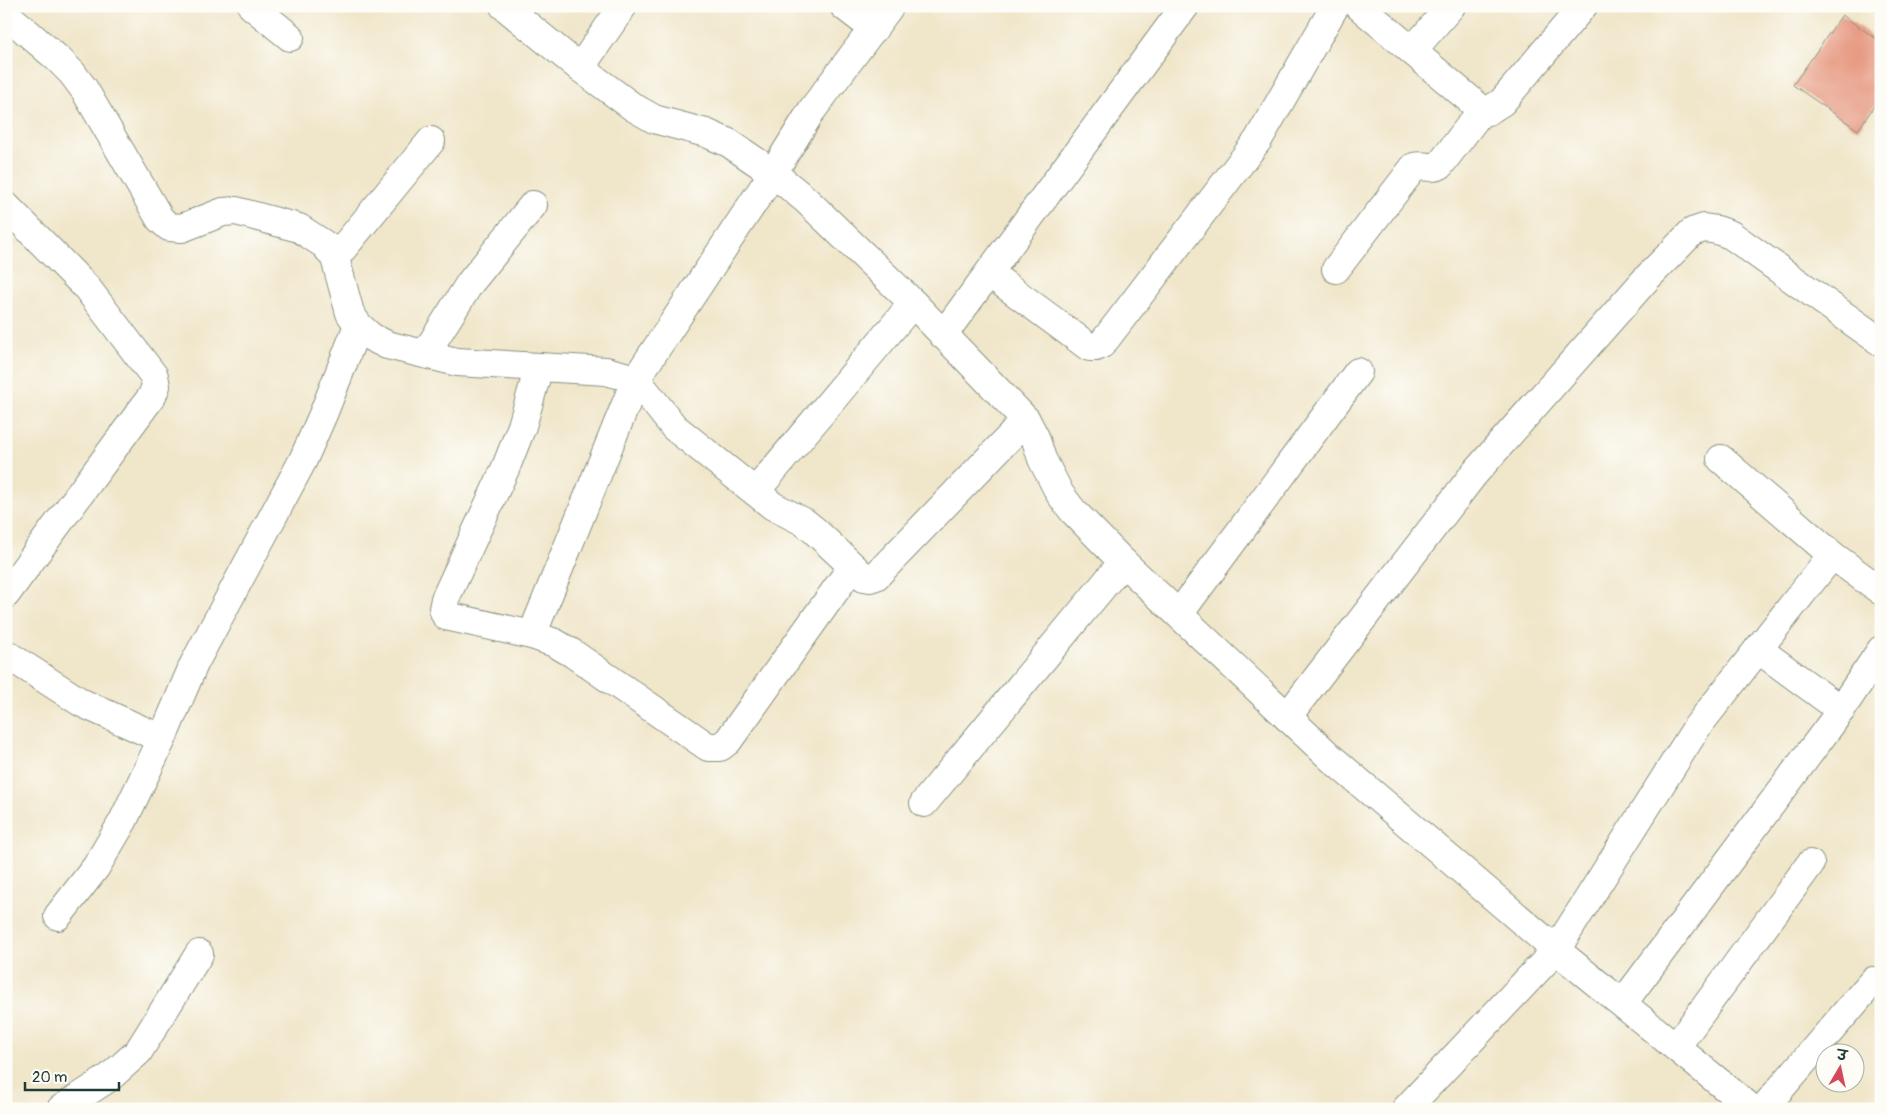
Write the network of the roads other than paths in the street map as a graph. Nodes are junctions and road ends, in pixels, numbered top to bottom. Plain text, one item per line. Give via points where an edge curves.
1 (252, 6) edge
2 (504, 6) edge
3 (623, 6) edge
4 (844, 6) edge
5 (890, 6) edge
6 (1185, 6) edge
7 (1335, 6) edge
8 (1359, 6) edge
9 (1451, 6) edge
10 (1583, 6) edge
11 (6, 14) edge
12 (874, 29) junction
13 (290, 37) dead end
14 (1412, 51) junction
15 (580, 68) junction
16 (1482, 110) junction
17 (431, 141) dead end
18 (772, 173) junction
19 (533, 205) dead end
20 (6, 206) edge
21 (336, 258) junction
22 (1336, 269) dead end
23 (989, 273) junction
24 (913, 303) junction
25 (358, 325) junction
26 (943, 335) junction
27 (1881, 342) edge
28 (425, 354) junction
29 (539, 367) junction
30 (1358, 372) dead end
31 (636, 379) junction
32 (1026, 420) junction
33 (1721, 459) dead end
34 (756, 491) junction
35 (1832, 555) junction
36 (1123, 562) junction
37 (852, 567) junction
38 (1881, 592) edge
39 (6, 594) edge
40 (1179, 614) junction
41 (532, 635) junction
42 (1758, 649) junction
43 (1881, 650) edge
44 (10, 664) edge
45 (1841, 710) junction
46 (1287, 717) junction
47 (162, 739) junction
48 (924, 803) dead end
49 (1810, 864) dead end
50 (58, 916) dead end
51 (1556, 950) junction
52 (199, 954) dead end
53 (1873, 981) dead end
54 (1623, 1003) junction
55 (1676, 1047) junction
56 (60, 1109) edge
57 (1406, 1109) edge
58 (1752, 1109) edge
59 (1763, 1109) edge

1 - 13 street
2 - 15 street
3 - 15 street
4 - 12 street
5 - 12 street
6 - 23 street
7 - 23 street via 1258,140 1102,344 1089,347
8 - 14 street
9 - 14 street
10 - 16 street via 1502,102 1488,111
11 - 21 street via 72,72 160,218 169,227 182,228 223,212 243,213 299,228 325,245
12 - 18 street via 824,92
14 - 16 street
15 - 18 street via 654,119 706,133 729,143
16 - 22 street via 1440,165 1414,167
17 - 21 street
18 - 24 street via 806,200
18 - 31 street
19 - 28 street via 470,283
20 - 39 street via 87,288 154,376 156,386 152,396
21 - 25 street via 350,313
23 - 26 street
24 - 26 street
24 - 34 street
25 - 28 street via 387,345
25 - 47 street via 303,460 194,664
26 - 32 street
27 - 46 street via 1731,235 1704,228 1692,232 1647,278 1486,460
28 - 29 street via 457,362
29 - 31 street via 606,370
29 - 41 street via 513,452 443,609 446,616 456,619
30 - 40 street
31 - 34 street via 674,427
31 - 41 street
32 - 36 street via 1060,494
32 - 37 street via 876,576 864,577
33 - 35 street
34 - 37 street via 773,506 804,522
35 - 38 street
35 - 42 street
36 - 40 street
36 - 48 street
37 - 41 street via 728,741 720,747 708,747 572,653
40 - 46 street
42 - 45 street
42 - 51 street via 1697,727
43 - 45 street
44 - 47 street via 82,704
45 - 54 street
46 - 51 street
47 - 50 street via 111,844
49 - 55 street
51 - 54 street
51 - 57 street
52 - 56 street via 138,1052 110,1077
53 - 59 street
54 - 55 street
55 - 58 street

